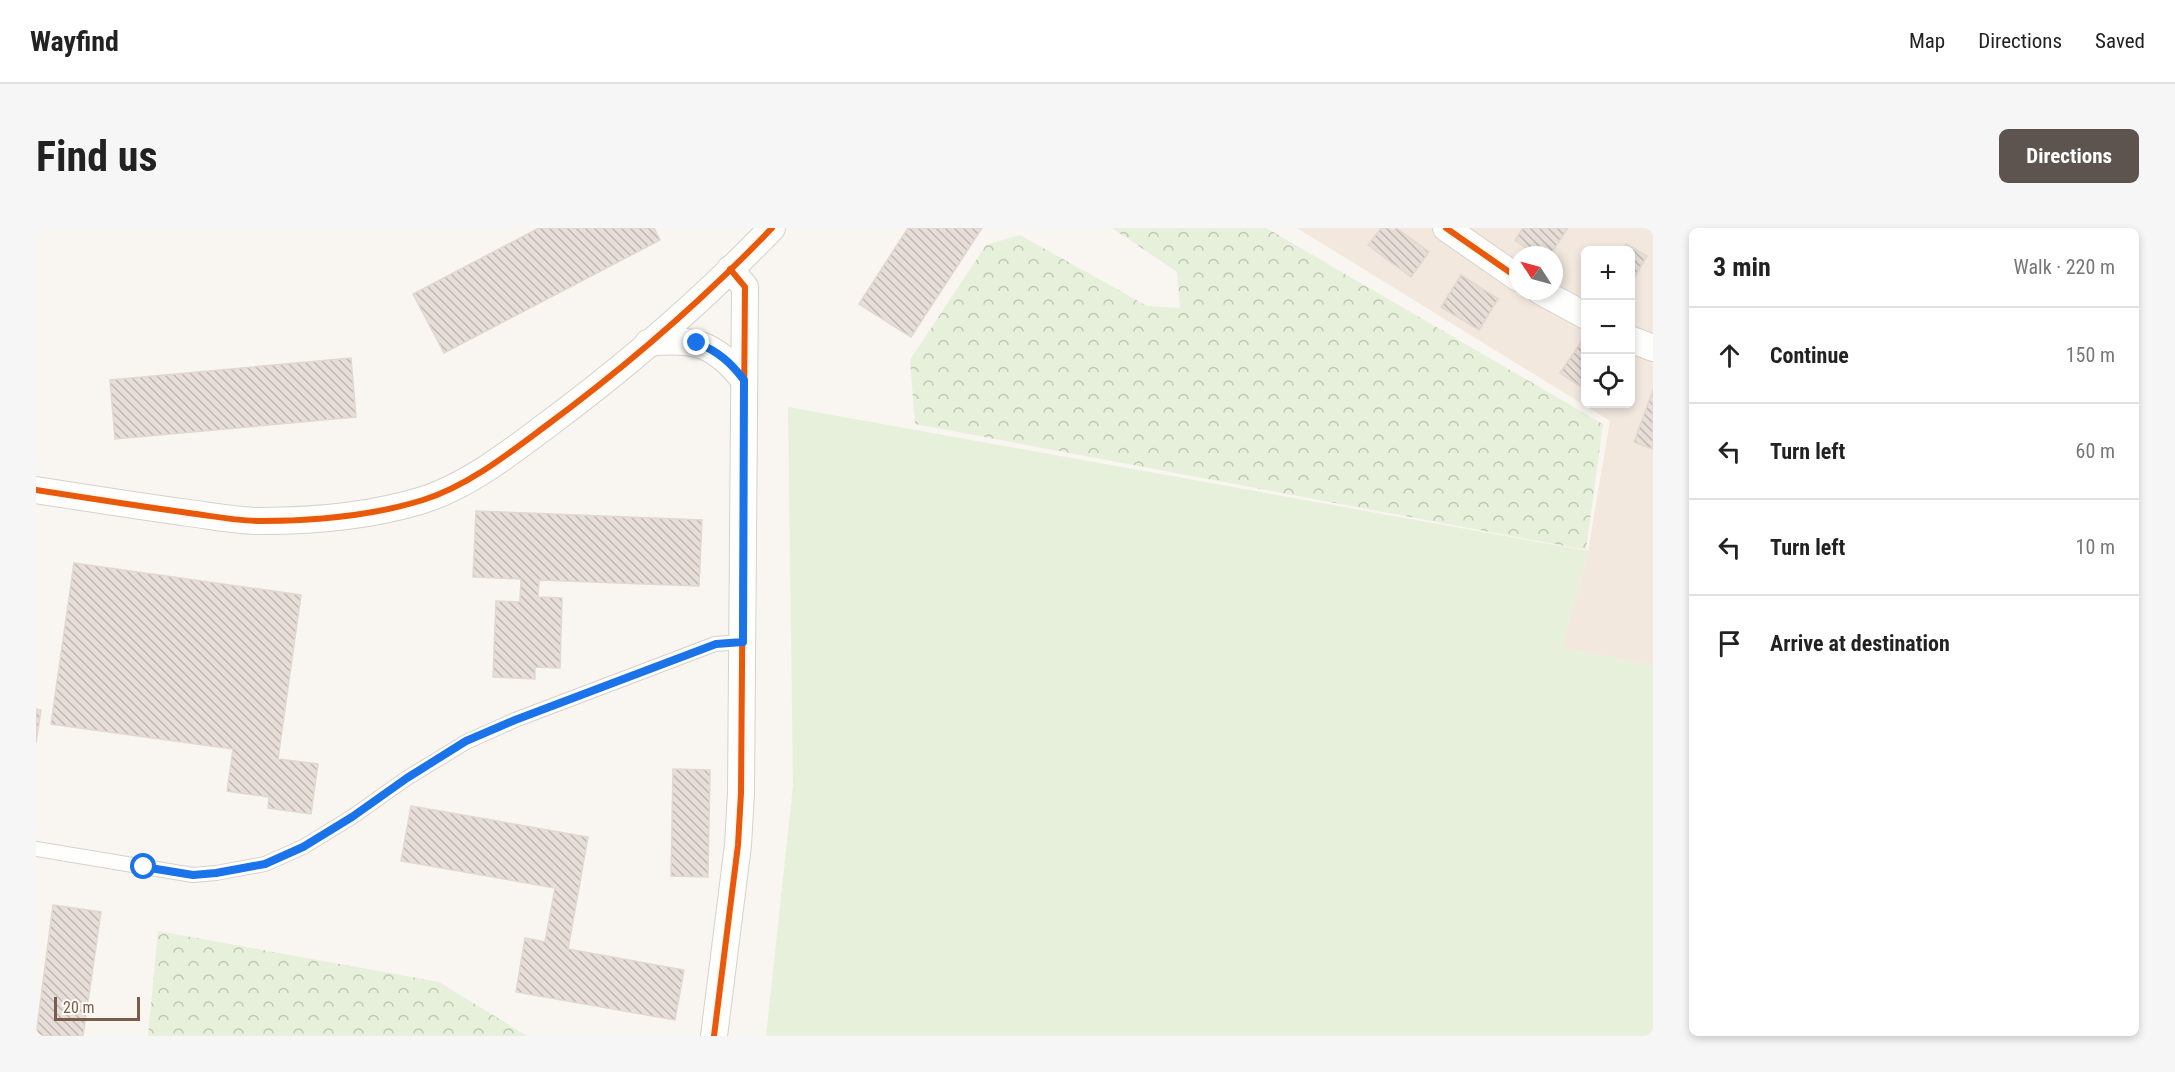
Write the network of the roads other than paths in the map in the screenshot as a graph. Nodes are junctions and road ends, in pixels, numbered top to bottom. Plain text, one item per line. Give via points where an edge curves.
1 (772, 228) edge
2 (1446, 228) edge
3 (730, 269) junction
4 (1509, 272) edge
5 (1557, 300) edge
6 (1581, 313) edge
7 (1635, 341) edge
8 (648, 343) junction
9 (1653, 348) edge
10 (744, 380) junction
11 (36, 490) edge
12 (743, 642) junction
13 (36, 849) edge
14 (714, 1036) edge

1 - 3 street
2 - 4 street
3 - 8 street
3 - 10 street via 745,287
5 - 6 street
7 - 9 street
8 - 10 street via 685,341 712,349
8 - 11 street via 593,391 468,479 425,499 384,510 260,521
10 - 12 street
12 - 13 lane via 716,644 466,741 303,847 265,864 193,875
12 - 14 street via 738,845

